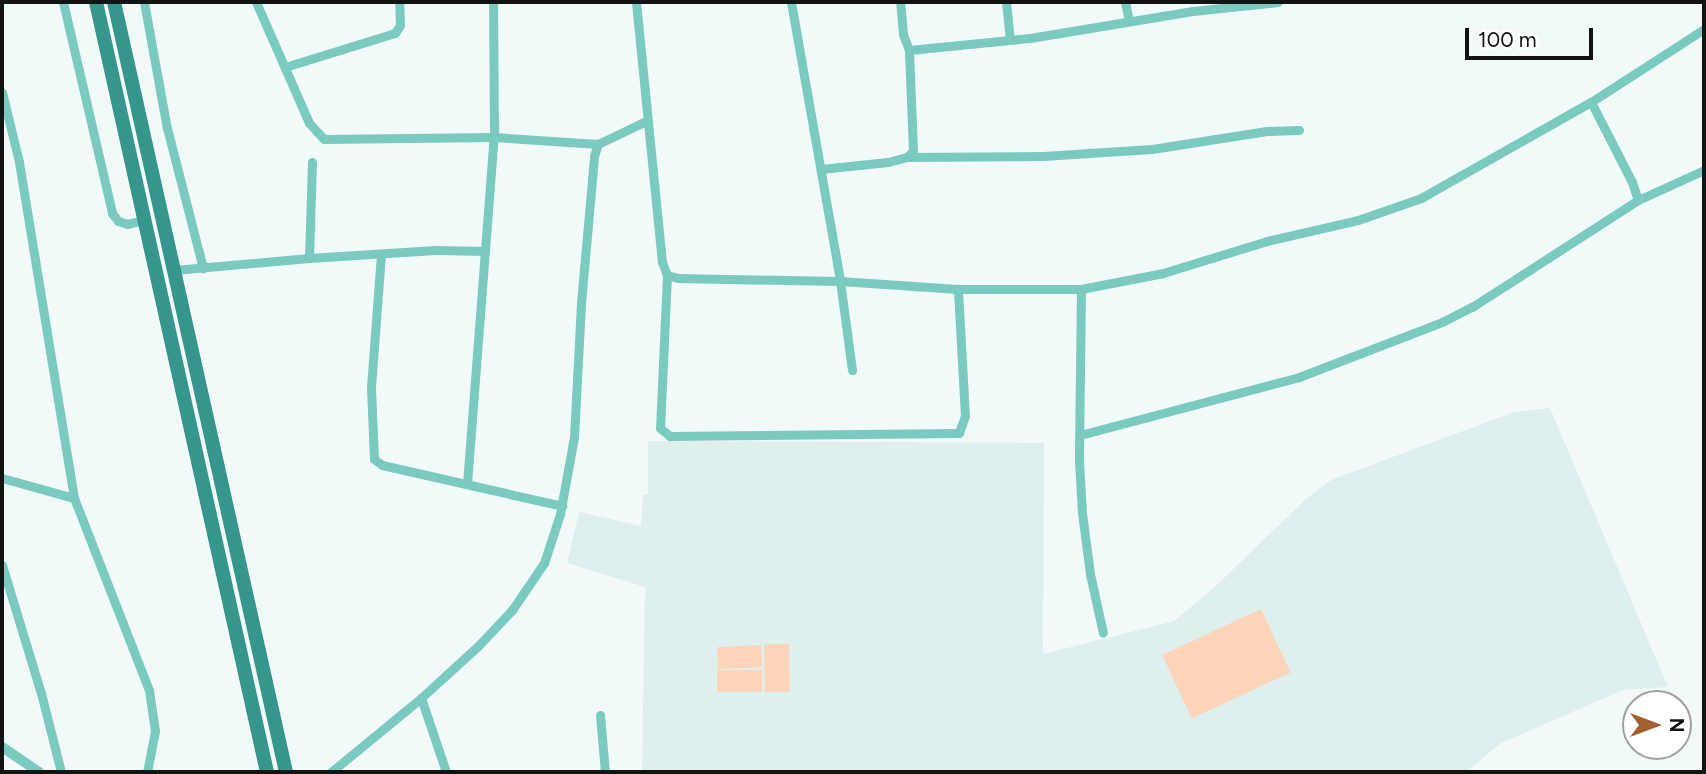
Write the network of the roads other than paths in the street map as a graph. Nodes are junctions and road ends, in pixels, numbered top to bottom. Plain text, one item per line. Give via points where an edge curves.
1 (63, 2) edge
2 (96, 2) edge
3 (114, 2) edge
4 (144, 2) edge
5 (256, 2) edge
6 (399, 2) edge
7 (493, 2) edge
8 (636, 2) edge
9 (791, 2) edge
10 (900, 2) edge
11 (1006, 2) edge
12 (1125, 2) edge
13 (1278, 2) edge
14 (1227, 6) edge
15 (1129, 21) junction
16 (1704, 29) edge
17 (1010, 40) junction
18 (909, 50) junction
19 (285, 67) junction
20 (2, 92) edge
21 (1591, 102) junction
22 (648, 120) junction
23 (1298, 130) dead end
24 (494, 137) junction
25 (597, 145) junction
26 (907, 157) junction
27 (312, 162) dead end
28 (821, 169) junction
29 (1704, 170) edge
30 (1638, 200) junction
31 (144, 220) junction
32 (485, 251) junction
33 (381, 254) junction
34 (309, 258) junction
35 (202, 268) junction
36 (174, 270) junction
37 (667, 275) junction
38 (840, 281) junction
39 (958, 289) junction
40 (1081, 289) junction
41 (852, 370) dead end
42 (1080, 435) junction
43 (2, 478) edge
44 (467, 484) junction
45 (74, 498) junction
46 (562, 506) junction
47 (2, 565) edge
48 (1103, 633) dead end
49 (421, 698) junction
50 (600, 715) dead end
51 (2, 747) edge
52 (39, 772) edge
53 (61, 772) edge
54 (147, 772) edge
55 (267, 772) edge
56 (285, 772) edge
57 (331, 772) edge
58 (446, 772) edge
59 (605, 772) edge

1 - 31 street via 112,213 127,224
2 - 31 main road
3 - 36 main road
4 - 35 street via 167,128
5 - 19 street
6 - 19 street via 396,33
7 - 24 street
8 - 22 street
9 - 28 street
10 - 18 street
11 - 17 street
12 - 15 street
13 - 14 street
14 - 15 street
15 - 17 street
16 - 21 street
17 - 18 street
18 - 26 street via 913,151
19 - 24 street via 309,123 324,139
20 - 45 street via 19,162
21 - 30 street
21 - 40 street via 1421,198 1358,220 1267,241 1163,273
22 - 25 street
22 - 37 street
23 - 26 street via 1152,149
24 - 25 street
24 - 32 street
25 - 46 street via 581,303 574,437
26 - 28 street
27 - 34 street
28 - 38 street
29 - 30 street
30 - 42 street via 1442,322 1298,377
31 - 55 main road
32 - 33 street
32 - 44 street
33 - 34 street
33 - 44 street via 371,388 374,459 382,465
34 - 35 street
35 - 36 street
36 - 56 main road
37 - 38 street
37 - 39 street via 660,428 670,436 959,433 965,416
38 - 39 street
38 - 41 street
39 - 40 street
40 - 42 street
42 - 48 street via 1083,523
43 - 45 street
44 - 46 street
45 - 54 street via 149,690 155,731
46 - 49 street via 544,563 530,586 478,646
47 - 53 street
49 - 57 street
49 - 58 street
50 - 59 street
51 - 52 street

